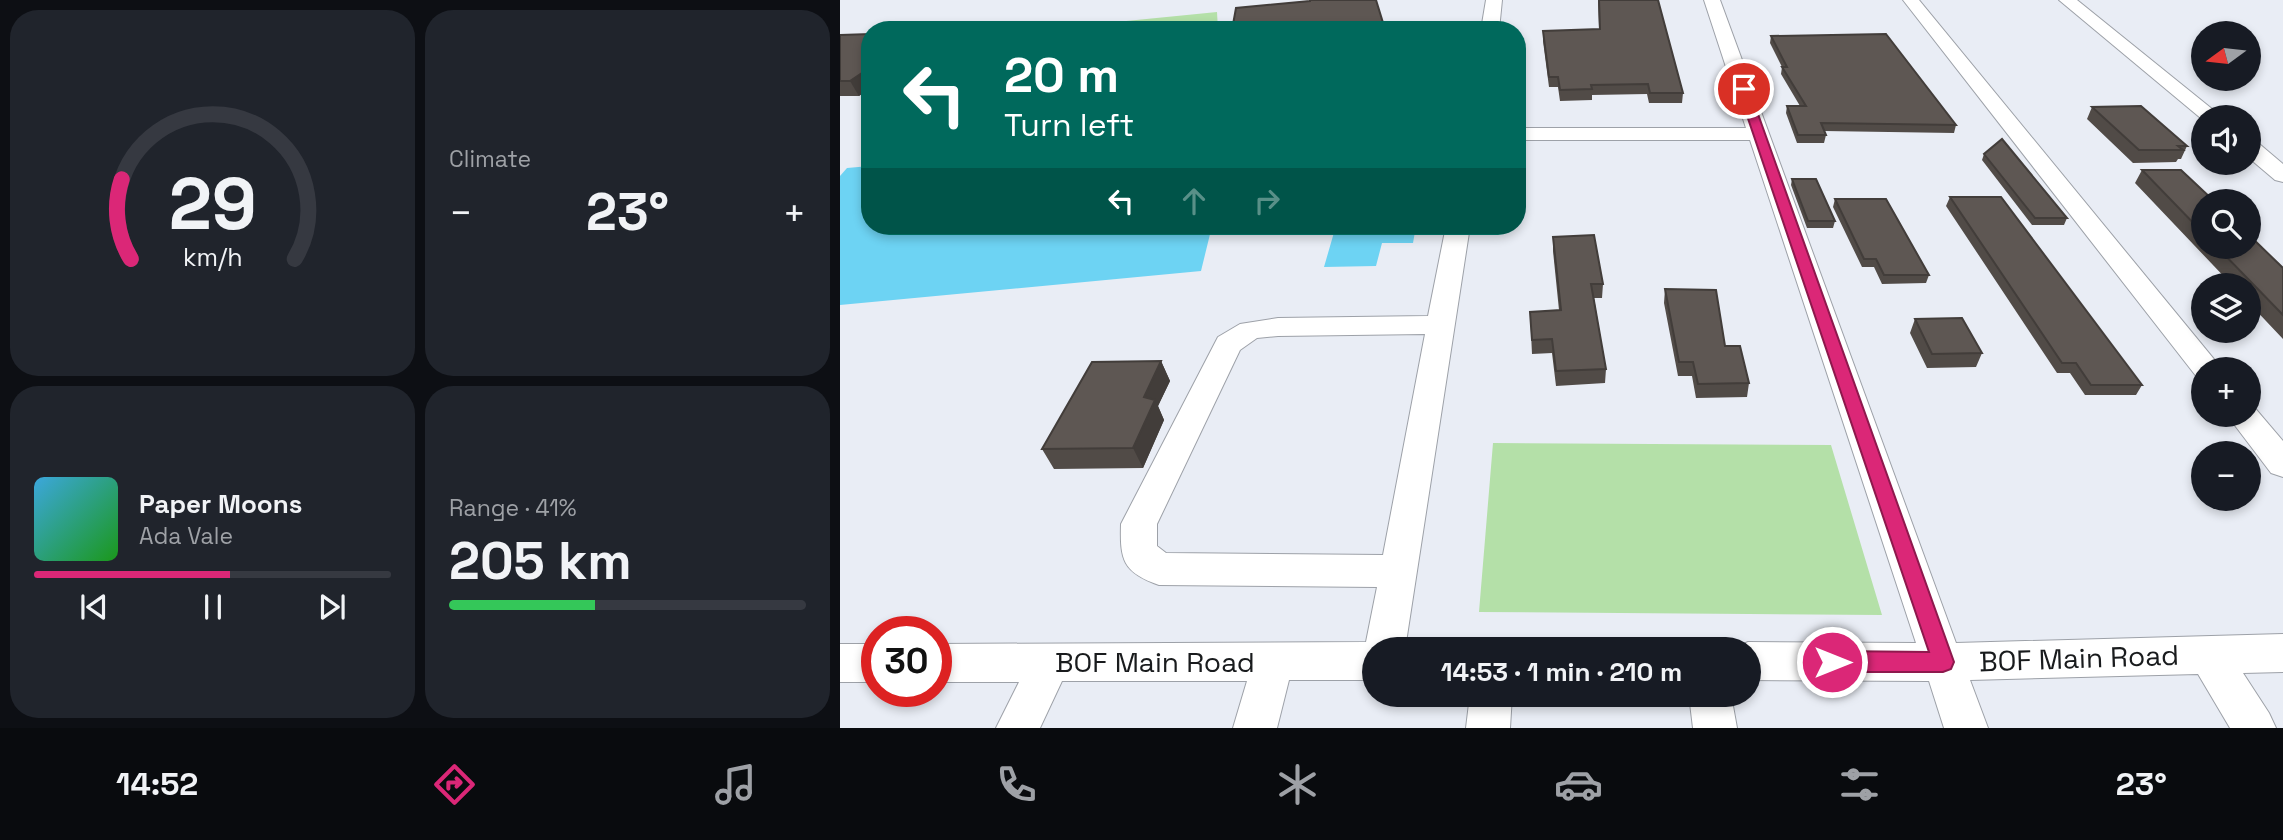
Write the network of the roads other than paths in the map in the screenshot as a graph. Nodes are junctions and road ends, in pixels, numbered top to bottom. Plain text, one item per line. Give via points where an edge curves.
1 (1494, 0) edge
2 (1712, 0) edge
3 (1911, 0) edge
4 (2067, 0) edge
5 (1491, 21) edge
6 (2197, 105) edge
7 (1526, 134) edge
8 (1759, 134) junction
9 (2261, 157) edge
10 (2283, 175) edge
11 (1456, 235) edge
12 (1441, 325) junction
13 (2197, 357) edge
14 (2253, 427) edge
15 (2283, 464) edge
16 (1399, 571) junction
17 (1387, 637) edge
18 (2283, 653) edge
19 (2209, 655) junction
20 (1362, 661) edge
21 (1761, 661) edge
22 (1049, 662) junction
23 (1273, 662) junction
24 (1943, 662) junction
25 (840, 663) edge
26 (861, 663) edge
27 (952, 663) edge
28 (1490, 707) edge
29 (1712, 707) edge
30 (1018, 728) edge
31 (1255, 728) edge
32 (1488, 728) edge
33 (1715, 728) edge
34 (1966, 728) edge
35 (2254, 728) edge

1 - 5 street
2 - 8 street
3 - 13 street
4 - 6 street
7 - 8 street
8 - 24 street
9 - 10 street
11 - 12 street
12 - 16 street
12 - 16 street via 1278,327 1250,330 1228,344 1139,524 1139,553 1158,569
14 - 15 street
16 - 17 street
18 - 19 street, BOF Main Road
19 - 24 street, BOF Main Road
19 - 35 street
20 - 23 street, BOF Main Road
21 - 24 street, BOF Main Road
22 - 23 street, BOF Main Road
22 - 27 street, BOF Main Road
22 - 30 street
23 - 31 street
24 - 34 street
25 - 26 street
28 - 32 street
29 - 33 street

